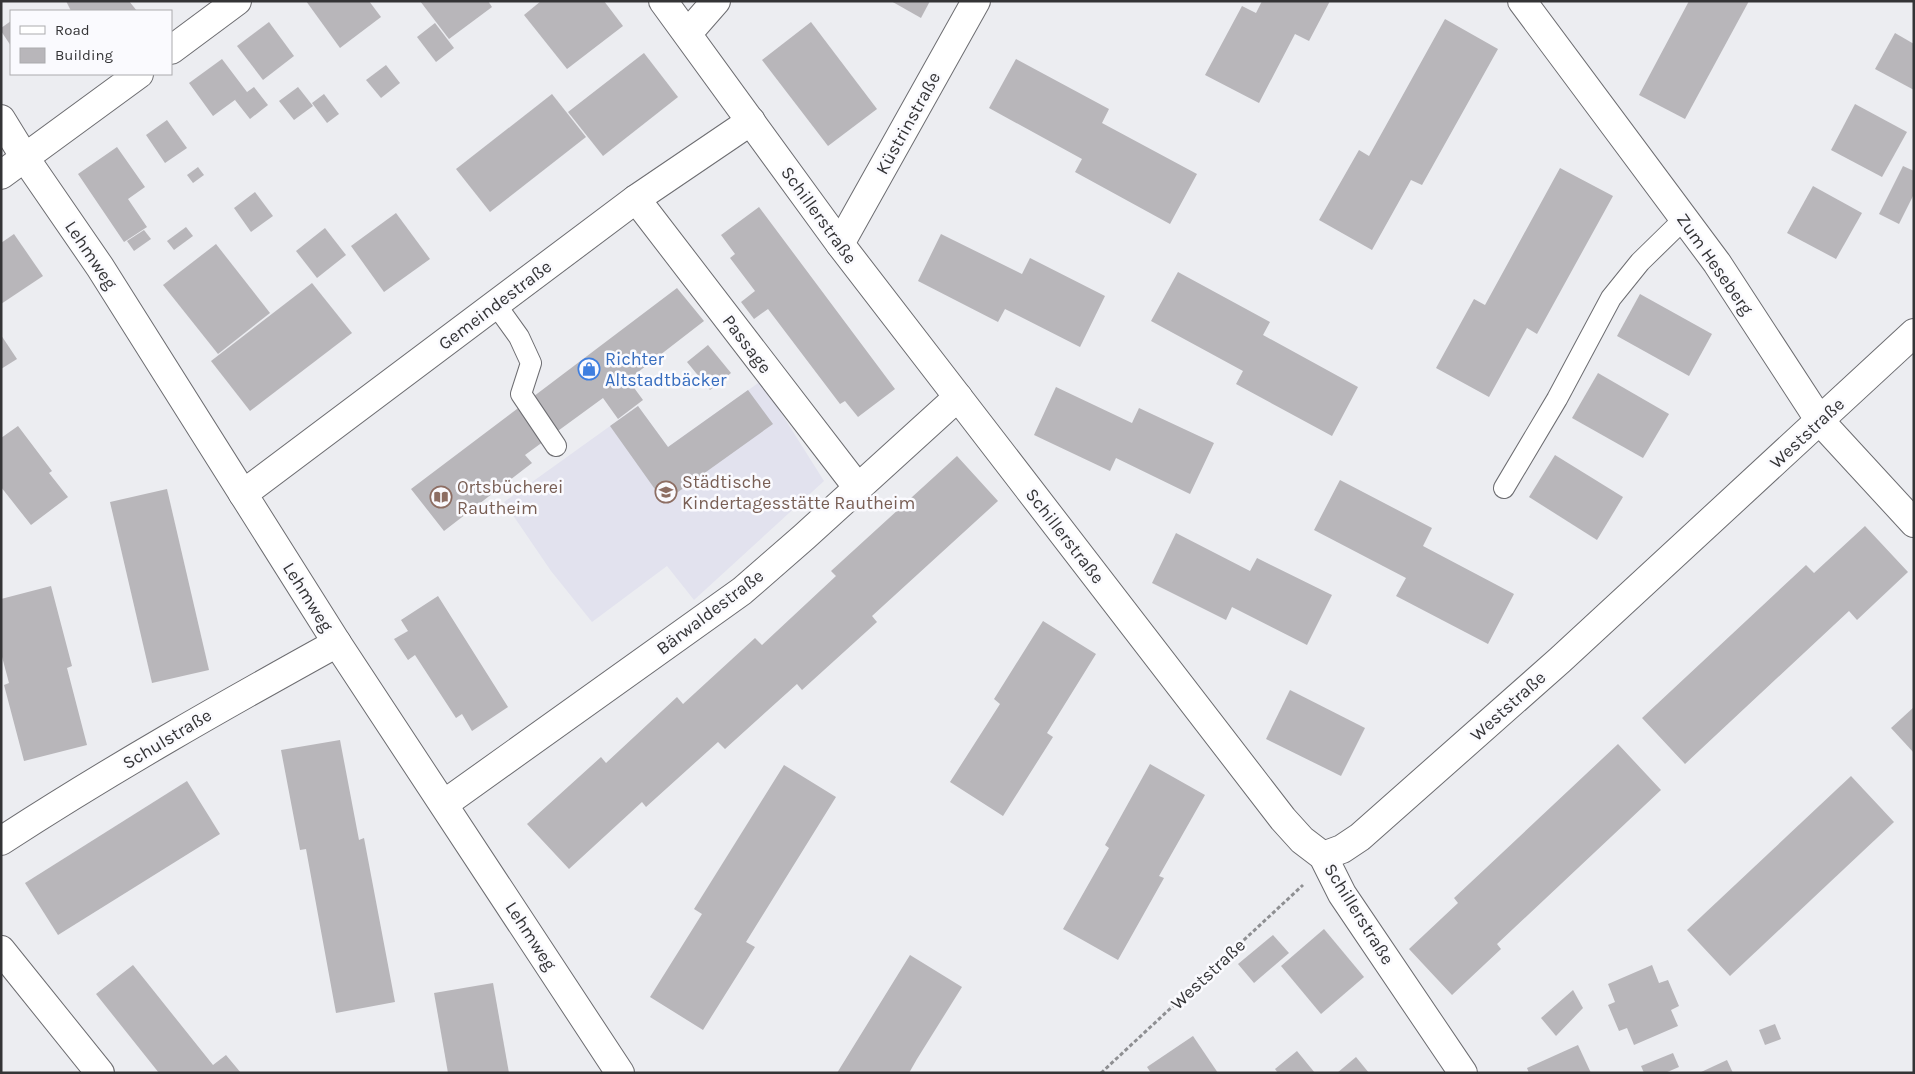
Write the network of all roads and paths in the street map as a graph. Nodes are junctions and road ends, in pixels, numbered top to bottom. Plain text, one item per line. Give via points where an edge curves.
1 (237, 1) edge
2 (663, 1) edge
3 (716, 1) edge
4 (976, 1) edge
5 (1522, 1) edge
6 (688, 33) junction
7 (172, 49) edge
8 (137, 75) edge
9 (1, 119) edge
10 (750, 121) junction
11 (25, 158) junction
12 (1, 175) edge
13 (636, 199) junction
14 (1684, 219) junction
15 (840, 244) junction
16 (496, 305) junction
17 (1914, 333) edge
18 (958, 397) junction
19 (1820, 421) junction
20 (556, 446) dead end
21 (858, 488) junction
22 (1504, 488) dead end
23 (243, 494) junction
24 (1914, 523) edge
25 (337, 643) junction
26 (444, 804) junction
27 (1, 841) edge
28 (1323, 856) junction
29 (1, 950) edge
30 (100, 1073) edge
31 (620, 1073) edge
32 (1101, 1073) edge
33 (1462, 1073) edge

1 - 7 street
2 - 6 street, Schillerstraße
3 - 6 street
4 - 15 street, Küstrinstraße
5 - 14 street, Zum Heseberg
6 - 10 street, Schillerstraße
8 - 11 street
9 - 11 street, Lehmweg
10 - 13 street, Gemeindestraße
10 - 15 street, Schillerstraße
11 - 12 street
11 - 23 street, Lehmweg via 100,267
13 - 16 street, Gemeindestraße
13 - 21 street, Passage
14 - 19 street, Zum Heseberg via 1717,263
14 - 22 lane via 1640,262 1611,298 1557,399
15 - 18 street, Schillerstraße
16 - 20 lane via 519,337 531,363 521,394
16 - 23 street, Gemeindestraße
17 - 19 street, Weststraße
18 - 21 street, Bärwaldestraße
18 - 28 street, Schillerstraße via 1283,819 1302,840
19 - 24 street, Zum Heseberg
19 - 28 street, Weststraße via 1560,660 1360,837
21 - 26 street, Bärwaldestraße via 742,591
23 - 25 street, Lehmweg
25 - 26 street, Lehmweg
25 - 27 street, Schulstraße via 208,714
26 - 31 street, Lehmweg
28 - 32 path, Weststraße via 1307,882
28 - 33 street, Schillerstraße via 1342,894
29 - 30 street

